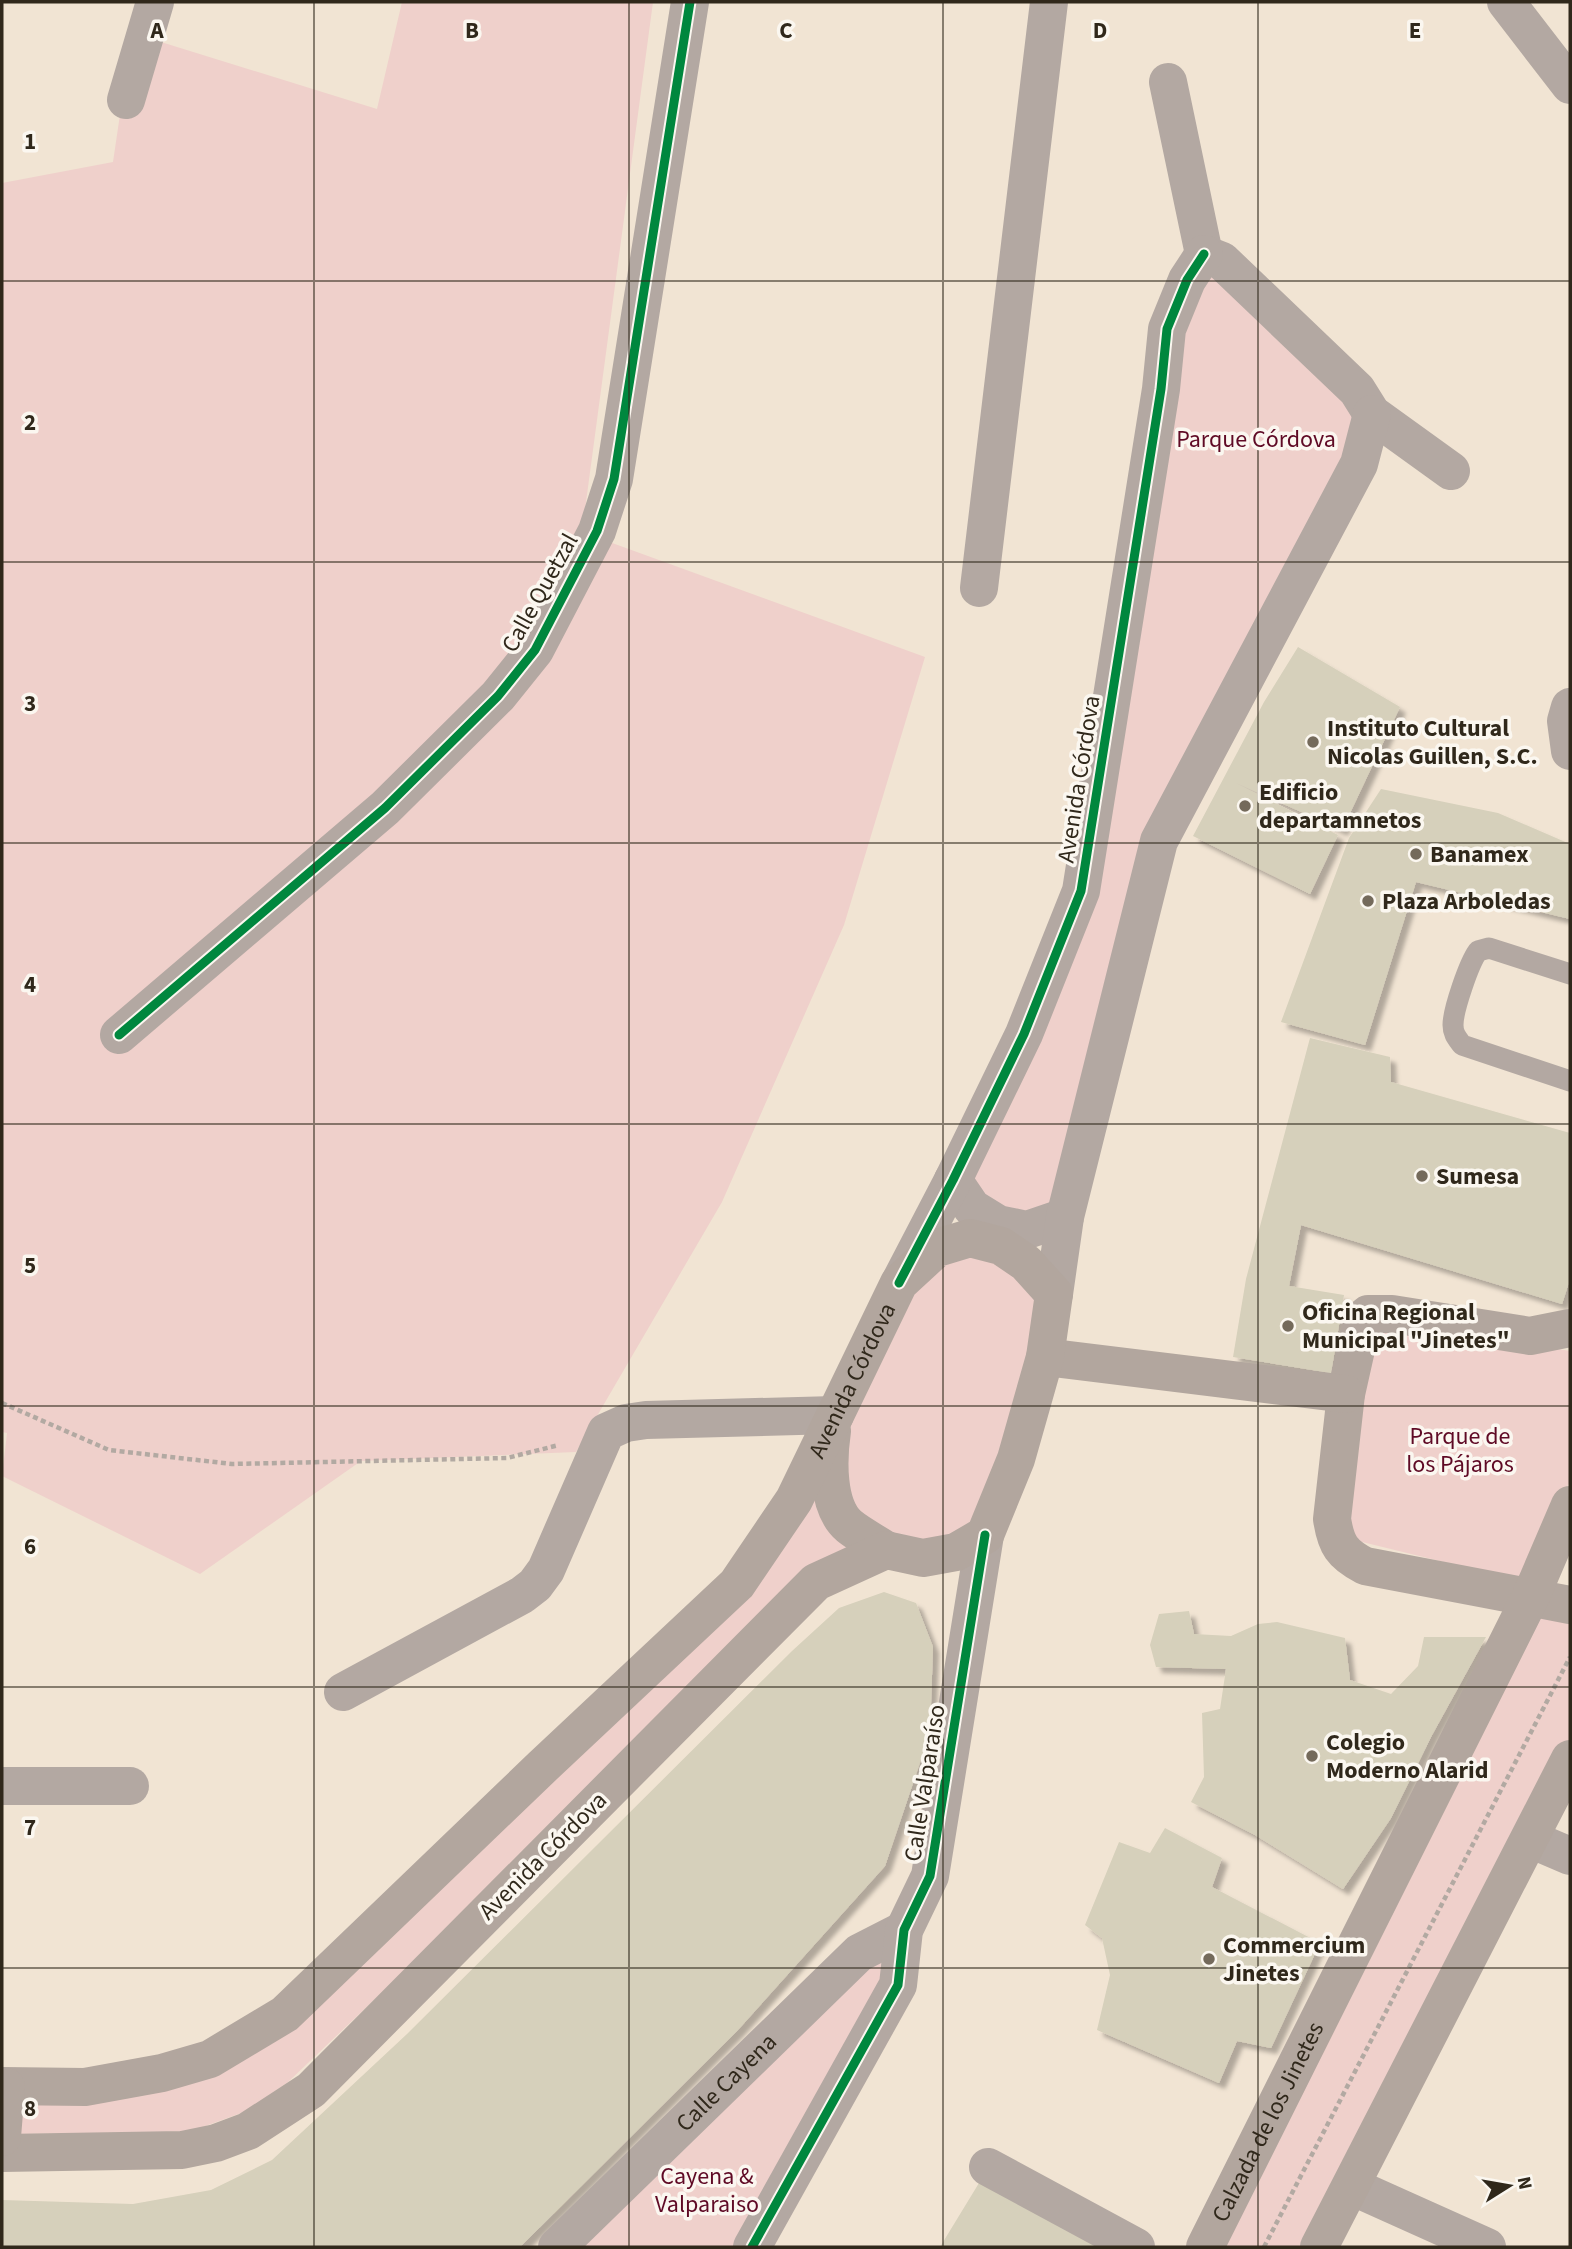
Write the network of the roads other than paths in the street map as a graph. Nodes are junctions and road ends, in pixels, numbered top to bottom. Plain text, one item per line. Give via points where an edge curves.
1 (155, 2) edge
2 (690, 2) edge
3 (1049, 2) edge
4 (1506, 2) edge
5 (1168, 82) dead end
6 (1570, 85) edge
7 (126, 100) dead end
8 (1203, 254) junction
9 (1372, 414) junction
10 (1451, 471) dead end
11 (979, 588) dead end
12 (1570, 707) edge
13 (1570, 751) edge
14 (1570, 974) edge
15 (119, 1035) dead end
16 (1570, 1081) edge
17 (953, 1180) junction
18 (1065, 1217) junction
19 (899, 1283) junction
20 (1054, 1294) junction
21 (1570, 1328) edge
22 (1045, 1357) junction
23 (1346, 1394) junction
24 (835, 1415) junction
25 (1570, 1505) edge
26 (985, 1535) junction
27 (886, 1550) junction
28 (1531, 1596) junction
29 (1570, 1605) edge
30 (343, 1692) dead end
31 (1570, 1759) edge
32 (2, 1786) edge
33 (130, 1786) dead end
34 (1530, 1839) junction
35 (1570, 1856) edge
36 (904, 1930) junction
37 (4, 2086) edge
38 (2, 2137) edge
39 (2, 2154) edge
40 (988, 2167) dead end
41 (1351, 2186) junction
42 (557, 2247) edge
43 (752, 2247) edge
44 (1136, 2247) edge
45 (1205, 2247) edge
46 (1319, 2247) edge
47 (1487, 2247) edge

1 - 7 street
2 - 15 street, Calle Quetzal via 614,479 597,531 535,650 498,696 385,808
3 - 11 street
4 - 6 street
5 - 8 street
8 - 9 street via 1232,270 1357,390
8 - 17 street, Avenida Córdova via 1167,329 1081,891 1024,1034
9 - 10 street
9 - 18 street via 1359,464 1159,841
12 - 13 street via 1566,721
14 - 16 lane via 1489,948 1478,951 1453,1023 1462,1045
17 - 18 street via 972,1209 998,1224 1027,1230
17 - 19 street, Avenida Córdova
18 - 20 street
19 - 20 main road via 937,1248 970,1238 1001,1246 1026,1263
19 - 24 main road, Avenida Córdova
20 - 22 main road
21 - 23 main road via 1530,1336 1368,1314 1360,1326
22 - 23 main road
22 - 26 main road via 1016,1459
23 - 28 main road via 1332,1520 1341,1548 1365,1566
24 - 27 main road via 828,1460 834,1501 847,1524
24 - 30 street via 646,1420 606,1432 547,1570 535,1585
24 - 37 main road, Avenida Córdova via 794,1500 737,1584 285,2014 210,2059 162,2073 85,2087
25 - 28 main road, Calzada de los Jinetes
26 - 27 main road via 956,1552 923,1558
26 - 36 street, Calle Valparaíso via 930,1876
27 - 39 main road, Avenida Córdova via 816,1582 310,2090 248,2131 216,2143 182,2150
28 - 29 main road
28 - 45 main road, Calzada de los Jinetes
31 - 34 main road
32 - 33 street
34 - 35 street
34 - 41 main road
36 - 42 street, Calle Cayena via 859,1953
36 - 43 street, Calle Valparaíso via 898,1985
37 - 38 main road
40 - 44 street
41 - 46 main road
41 - 47 street

